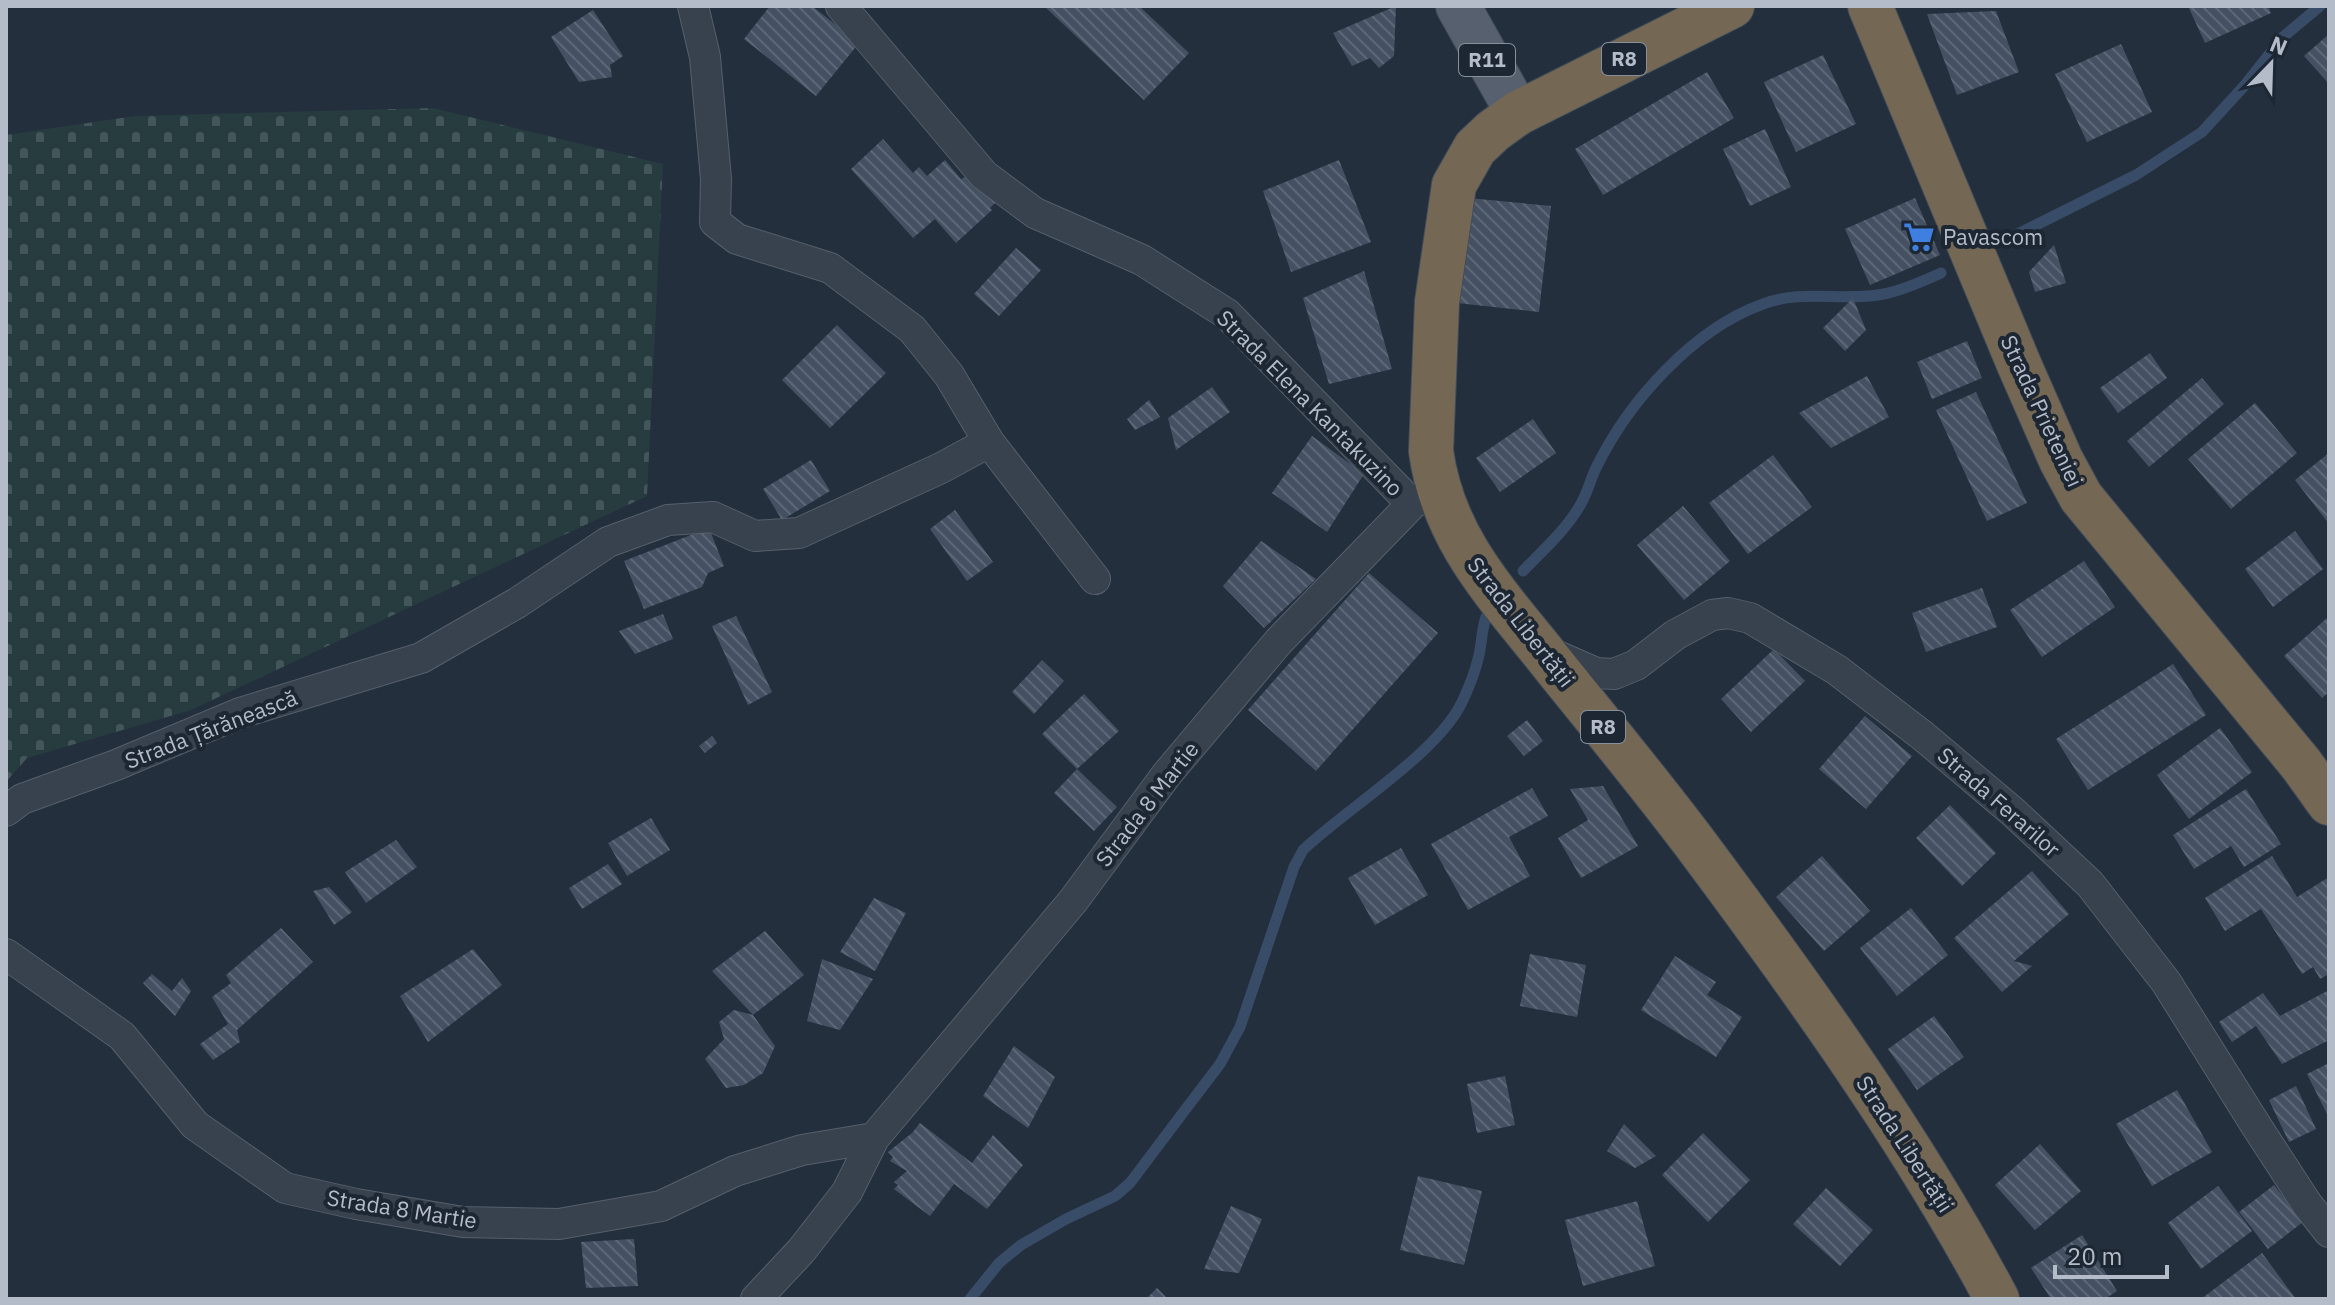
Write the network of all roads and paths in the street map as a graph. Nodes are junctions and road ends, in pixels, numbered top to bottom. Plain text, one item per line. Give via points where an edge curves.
1 (693, 6) edge
2 (841, 6) edge
3 (1458, 6) edge
4 (1732, 6) edge
5 (1870, 6) edge
6 (1518, 113) junction
7 (989, 442) junction
8 (1425, 496) junction
9 (1095, 579) dead end
10 (1539, 648) junction
11 (2329, 803) edge
12 (6, 811) edge
13 (6, 954) edge
14 (874, 1138) junction
15 (2329, 1232) edge
16 (756, 1299) edge
17 (1997, 1299) edge

1 - 7 street via 705,57 715,222 737,239 830,268 912,329 949,375
2 - 8 street, Strada Elena Kantakuzino via 984,175 1035,213 1142,260 1227,314
3 - 6 main road, R11
4 - 6 highway, R8
5 - 11 highway, Strada Prieteniei via 2018,362 2081,497
6 - 8 highway, Strada Libertății / R8 via 1475,148 1454,185 1437,302
7 - 9 street
7 - 12 street, Strada Țărănească via 799,533 755,536 713,517 668,520 608,542 421,658 240,713 22,799
8 - 10 highway, Strada Libertății / R8 via 1449,520 1485,582
8 - 14 street, Strada 8 Martie via 1269,653 1167,774 1073,901
10 - 15 street, Strada Ferarilor via 1596,673 1614,674 1712,615 1728,613 1750,618 1837,670 1923,736 2090,884 2166,982
10 - 17 highway, Strada Libertății / R8 via 1693,841 1880,1102 1930,1177
13 - 14 street, Strada 8 Martie via 122,1036 195,1125 285,1188 356,1204 463,1222 559,1224 661,1206 735,1171 802,1150
14 - 16 street, Strada 8 Martie via 847,1192

